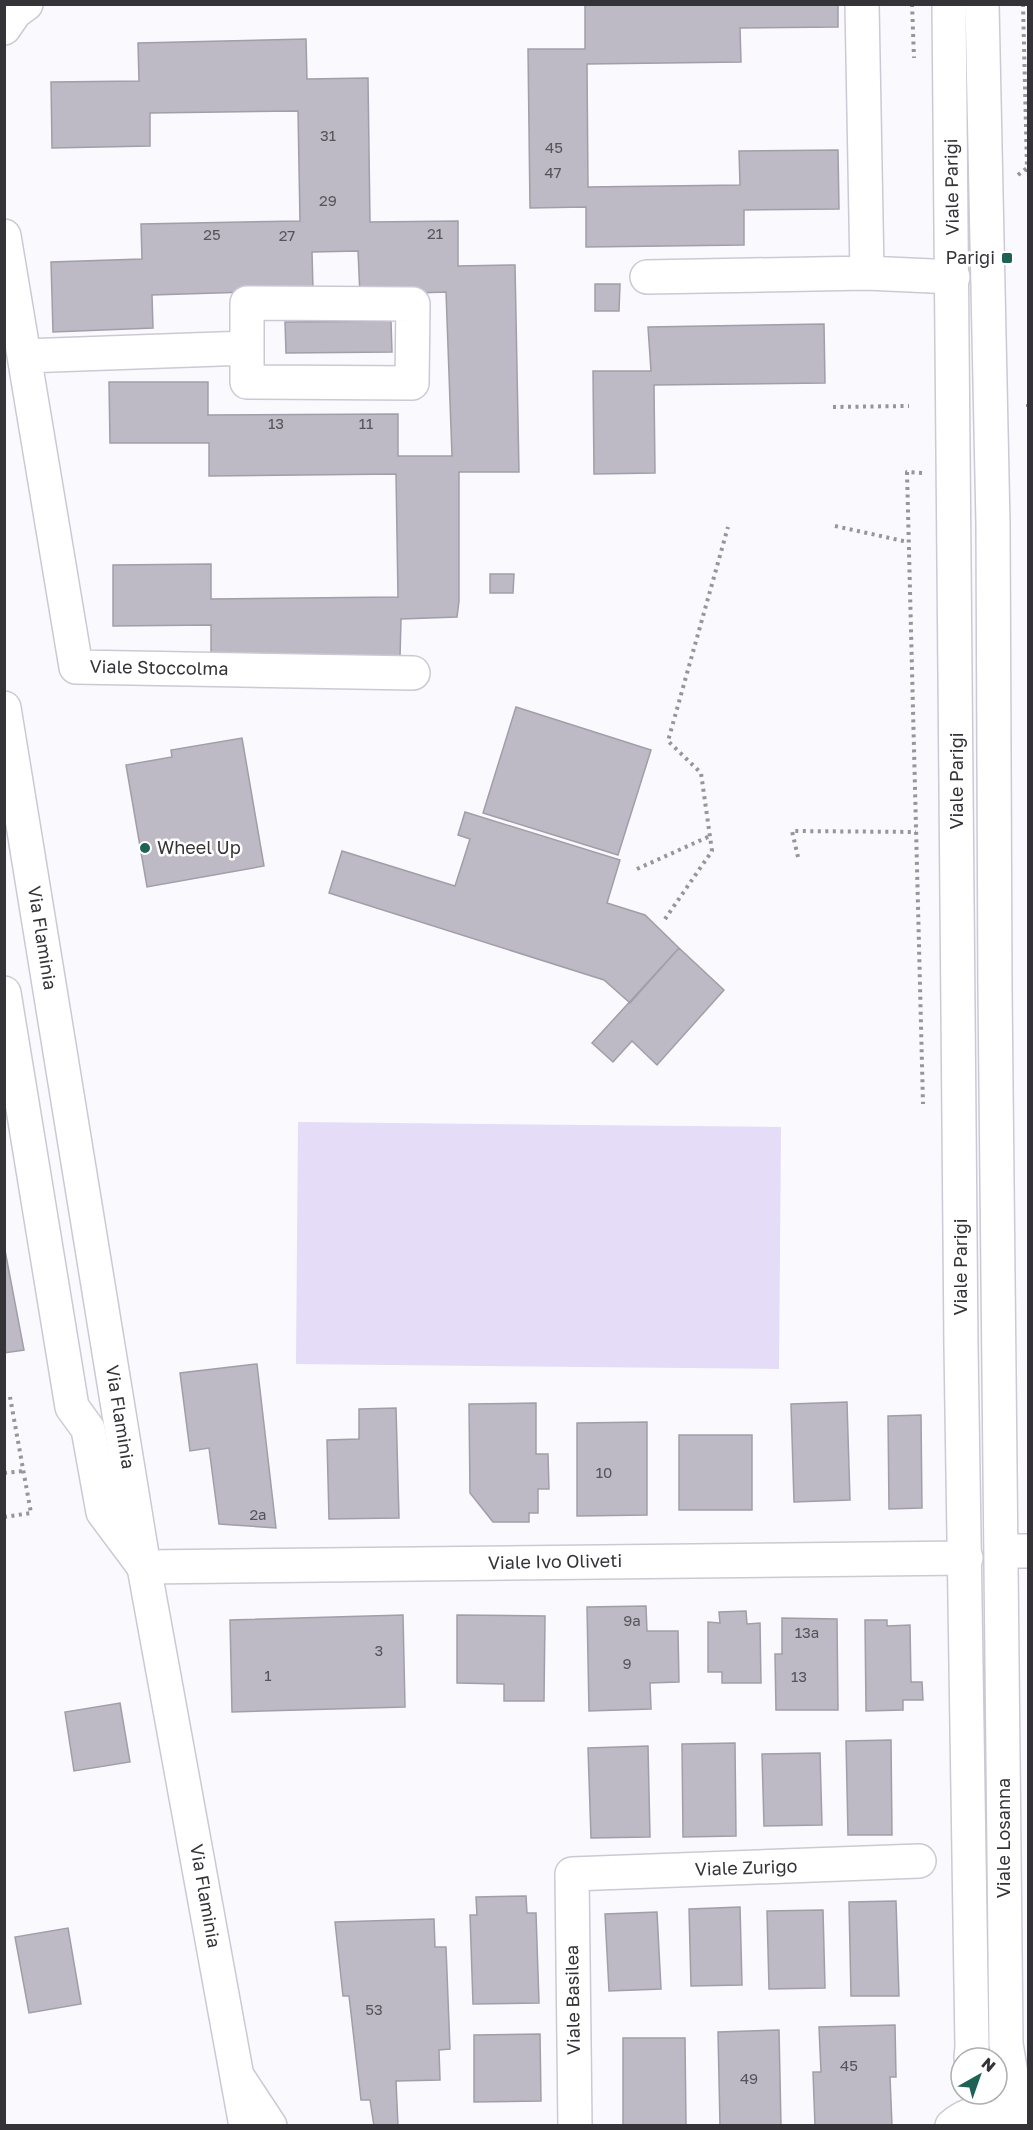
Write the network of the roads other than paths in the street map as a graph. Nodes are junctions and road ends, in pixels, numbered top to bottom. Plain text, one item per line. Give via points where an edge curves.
1 (26, 4) edge
2 (862, 4) edge
3 (949, 4) edge
4 (982, 4) edge
5 (4, 28) edge
6 (4, 236) edge
7 (867, 273) junction
8 (647, 277) dead end
9 (953, 277) junction
10 (247, 348) junction
11 (24, 356) junction
12 (413, 673) dead end
13 (4, 708) edge
14 (4, 993) edge
15 (1015, 1551) edge
16 (966, 1558) junction
17 (144, 1567) junction
18 (919, 1861) dead end
19 (572, 1874) joint
20 (971, 2046) edge
21 (238, 2079) junction
22 (958, 2114) edge
23 (1028, 2122) edge
24 (246, 2126) edge
25 (270, 2126) edge
26 (575, 2126) edge

1 - 5 main road
2 - 7 main road
3 - 9 main road, Viale Parigi
4 - 15 main road, Viale Parigi via 993,524 995,990
6 - 11 main road, Viale Stoccolma
7 - 8 main road
7 - 9 main road
9 - 16 main road, Viale Parigi
10 - 10 main road via 247,382 412,383 413,304 248,303
10 - 11 main road
11 - 12 main road, Viale Stoccolma via 76,667
13 - 17 main road, Via Flaminia
14 - 17 main road via 72,1407 88,1429 103,1512
15 - 23 main road, Viale Losanna via 1006,2044 1014,2092
16 - 17 main road, Viale Ivo Oliveti
16 - 20 main road, Viale Losanna
17 - 21 main road, Via Flaminia
18 - 19 main road, Viale Zurigo
19 - 26 main road, Viale Basilea
21 - 24 main road, Via Flaminia
21 - 25 main road
22 - 23 main road via 992,2111

